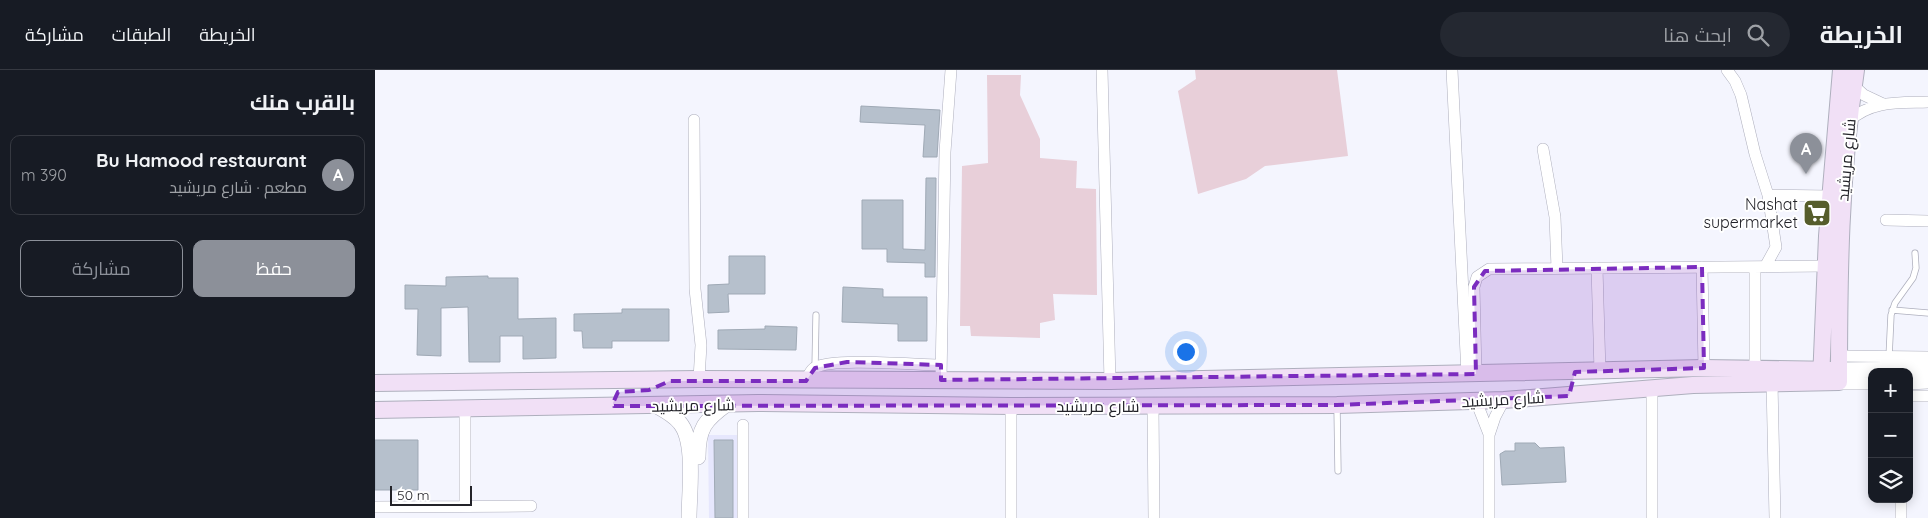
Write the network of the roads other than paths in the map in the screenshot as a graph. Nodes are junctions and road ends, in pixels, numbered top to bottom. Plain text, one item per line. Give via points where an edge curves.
1 (951, 70) edge
2 (1102, 70) edge
3 (1452, 70) edge
4 (1727, 70) edge
5 (1841, 70) edge
6 (1855, 78) edge
7 (1928, 102) edge
8 (1883, 104) junction
9 (694, 120) dead end
10 (1849, 121) junction
11 (1543, 148) dead end
12 (1768, 195) junction
13 (1829, 196) junction
14 (1886, 220) dead end
15 (1928, 221) edge
16 (1915, 253) dead end
17 (1825, 266) junction
18 (1702, 267) junction
19 (1760, 267) junction
20 (1557, 268) junction
21 (1597, 268) junction
22 (1892, 310) junction
23 (1928, 313) edge
24 (816, 315) dead end
25 (1889, 357) junction
26 (1928, 357) edge
27 (1704, 368) junction
28 (1755, 369) junction
29 (1839, 369) junction
30 (1928, 369) edge
31 (1571, 372) junction
32 (1600, 372) junction
33 (941, 373) junction
34 (810, 374) junction
35 (1472, 374) junction
36 (1821, 376) junction
37 (699, 379) junction
38 (670, 381) junction
39 (1110, 381) junction
40 (1913, 382) edge
41 (1928, 382) edge
42 (375, 383) edge
43 (1772, 383) junction
44 (1868, 384) edge
45 (1652, 388) junction
46 (1569, 396) junction
47 (1913, 396) edge
48 (1928, 396) edge
49 (1504, 400) junction
50 (1476, 401) junction
51 (727, 404) junction
52 (757, 404) junction
53 (655, 405) junction
54 (1337, 405) junction
55 (614, 406) junction
56 (1011, 406) junction
57 (1153, 406) junction
58 (375, 410) edge
59 (465, 410) junction
60 (743, 424) dead end
61 (1489, 435) junction
62 (1338, 472) dead end
63 (1901, 503) edge
64 (465, 506) junction
65 (531, 506) dead end
66 (375, 507) edge
67 (689, 518) edge
68 (698, 518) edge
69 (743, 518) edge
70 (1011, 518) edge
71 (1154, 518) edge
72 (1489, 518) edge
73 (1652, 518) edge
74 (1775, 518) edge
75 (1901, 518) edge

1 - 33 street via 945,152
2 - 39 street
3 - 35 street
4 - 12 street via 1741,95
5 - 13 main road, شارع مريشيد
6 - 8 street via 1864,95
6 - 10 main road, شارع مريشيد
7 - 8 street
8 - 10 street via 1865,109
9 - 37 street
10 - 29 main road, شارع مريشيد via 1841,214
11 - 20 street via 1555,217
12 - 13 street
12 - 19 street via 1776,247
13 - 17 main road, شارع مريشيد
14 - 15 street
16 - 22 lane via 1913,278
17 - 19 street
17 - 36 main road, شارع مريشيد
18 - 19 street
18 - 21 street
18 - 27 street
19 - 28 street
20 - 21 street
20 - 35 street via 1493,269 1477,277
21 - 32 street
22 - 23 lane
22 - 25 lane
24 - 34 lane
25 - 26 street
25 - 29 street
27 - 28 main road, شارع مريشيد
27 - 32 main road, شارع مريشيد
28 - 36 main road, شارع مريشيد
29 - 30 street
29 - 36 main road, شارع مريشيد
29 - 44 street
31 - 32 main road, شارع مريشيد
31 - 35 main road, شارع مريشيد
31 - 46 main road via 1575,382
33 - 34 main road, شارع مريشيد
33 - 39 main road, شارع مريشيد
34 - 37 main road, شارع مريشيد
34 - 52 main road via 798,396
35 - 39 main road, شارع مريشيد
36 - 43 main road, شارع مريشيد
37 - 38 main road, شارع مريشيد
38 - 42 main road, شارع مريشيد
38 - 55 main road via 649,390 618,392
40 - 41 street
43 - 45 main road, شارع مريشيد
43 - 74 street
45 - 46 main road, شارع مريشيد
45 - 73 street
46 - 49 main road, شارع مريشيد
47 - 48 street
49 - 50 main road, شارع مريشيد
49 - 61 street
50 - 54 main road, شارع مريشيد
50 - 61 street
51 - 52 main road, شارع مريشيد
51 - 53 main road, شارع مريشيد
51 - 68 street via 706,422 699,438
52 - 56 main road, شارع مريشيد
53 - 55 main road, شارع مريشيد
53 - 67 street via 680,422 689,440
54 - 57 main road, شارع مريشيد
54 - 62 lane
55 - 59 main road, شارع مريشيد
56 - 57 main road, شارع مريشيد
56 - 70 street
57 - 71 street
58 - 59 main road, شارع مريشيد
59 - 64 street
60 - 69 street
61 - 72 street
63 - 75 street
64 - 65 street
64 - 66 street

